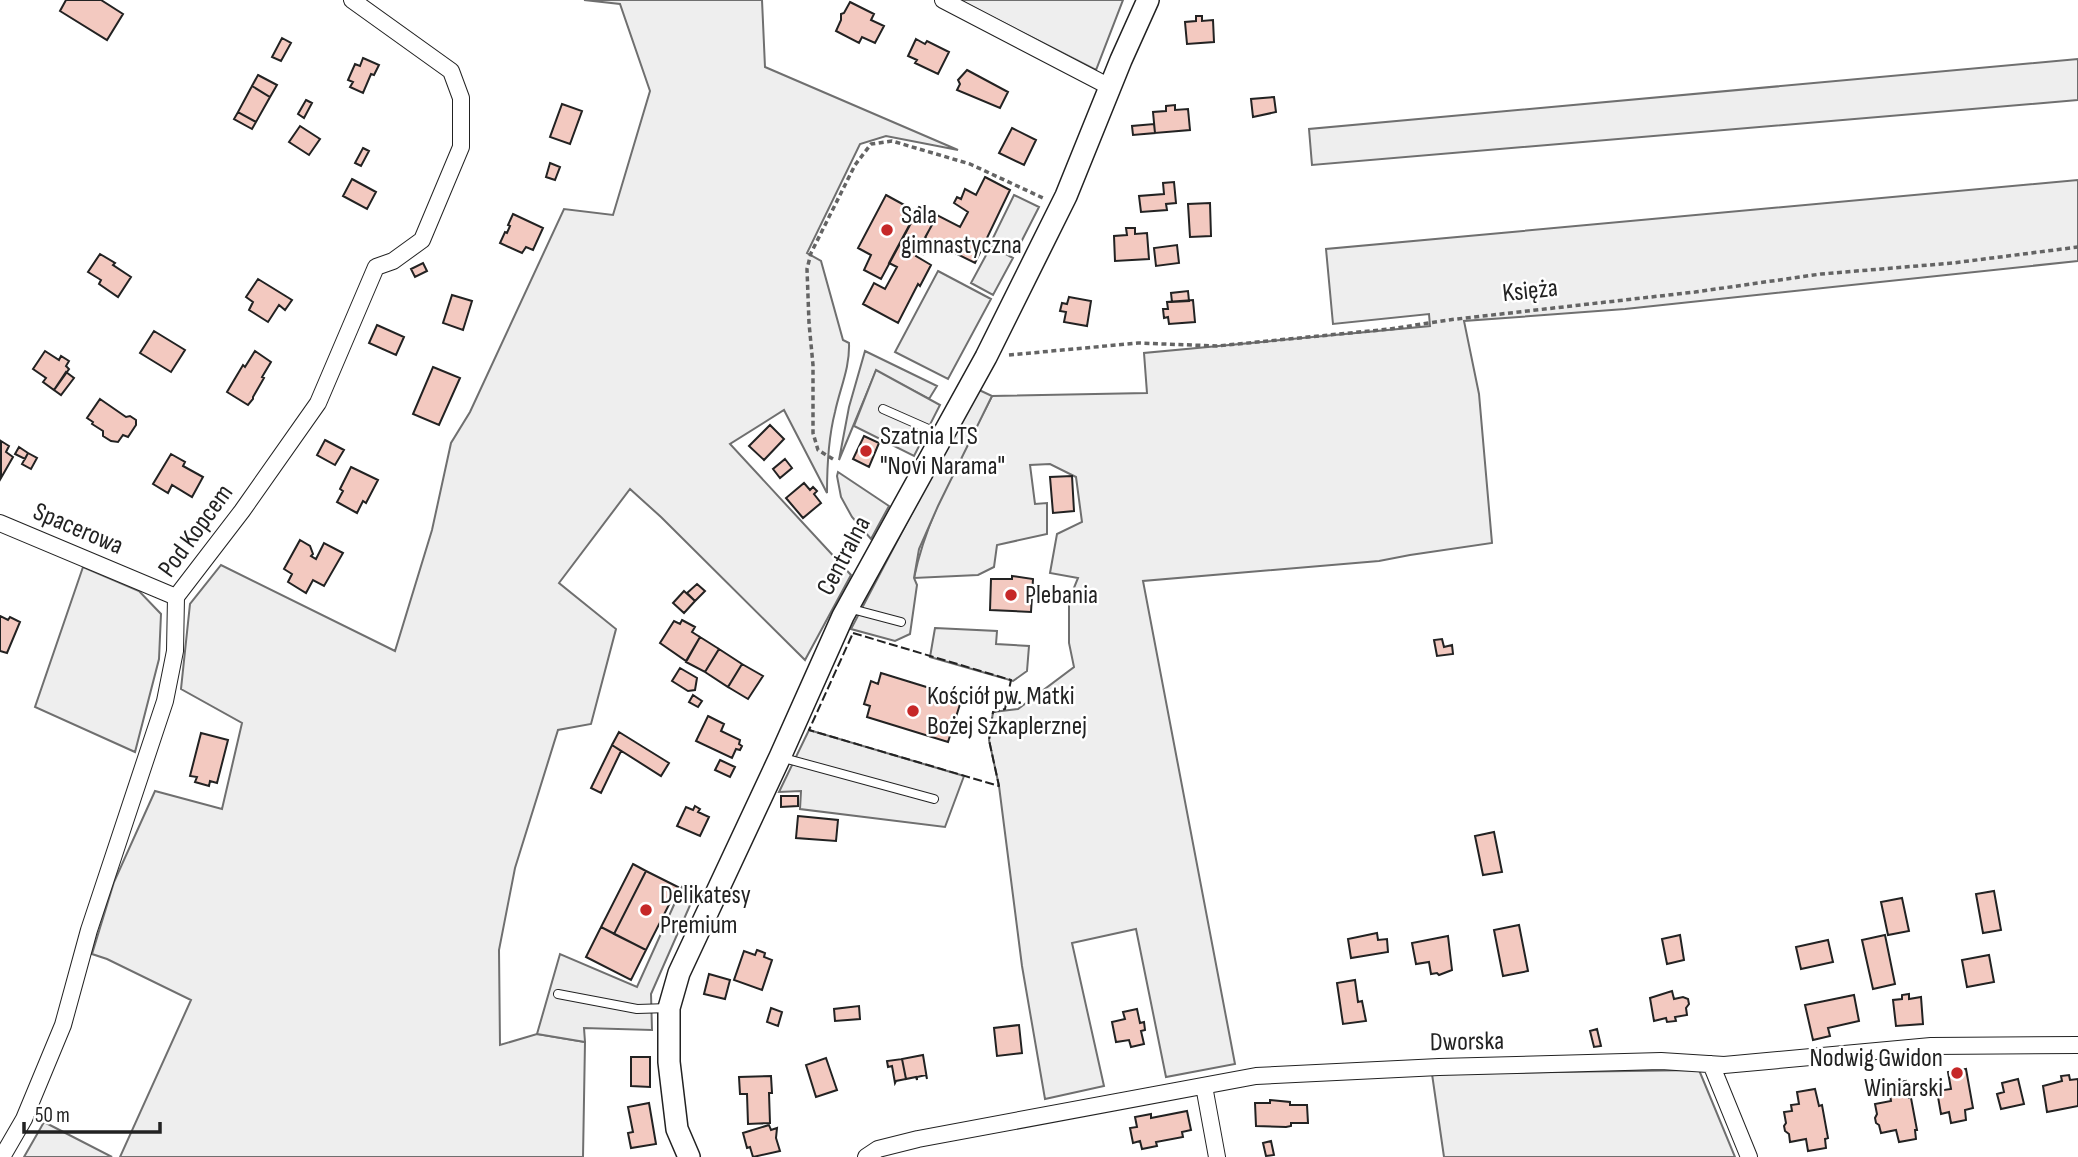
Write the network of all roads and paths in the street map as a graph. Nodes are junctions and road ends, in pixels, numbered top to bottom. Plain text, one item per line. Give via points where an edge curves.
1 (352, 0) edge
2 (943, 0) edge
3 (1148, 0) edge
4 (1110, 87) junction
5 (1061, 206) junction
6 (2078, 247) edge
7 (986, 357) junction
8 (883, 409) dead end
9 (942, 435) junction
10 (833, 459) dead end
11 (0, 523) edge
12 (176, 597) junction
13 (848, 608) junction
14 (901, 622) dead end
15 (780, 757) junction
16 (934, 799) dead end
17 (558, 994) dead end
18 (669, 1008) junction
19 (2078, 1045) edge
20 (1711, 1064) junction
21 (1204, 1086) junction
22 (2, 1157) edge
23 (688, 1157) edge
24 (866, 1157) edge
25 (1217, 1157) edge
26 (1749, 1157) edge

1 - 12 street, Pod Kopcem via 451,71 461,98 461,147 422,240 376,267 318,403
2 - 4 street
3 - 4 street, Centralna
4 - 5 street, Centralna
5 - 7 street, Centralna
5 - 10 path via 970,164 892,141 870,144 855,165 807,269 813,432 818,450
6 - 7 path, Księża via 1376,330 1217,346 1138,343
7 - 9 street, Centralna
8 - 9 lane
9 - 13 street, Centralna
11 - 12 street, Spacerowa
12 - 22 street, Pod Kopcem via 175,651 165,701 89,930 63,1025 24,1119
13 - 14 lane
13 - 15 street, Centralna
15 - 16 lane
15 - 18 street, Centralna via 679,972
17 - 18 lane via 637,1009
18 - 23 street, Centralna via 668,1062 677,1129
19 - 20 street, Dworska via 1931,1046
20 - 21 street, Dworska via 1661,1061 1439,1067 1256,1076
20 - 26 street
21 - 24 street, Dworska via 918,1139 878,1149
21 - 25 street

